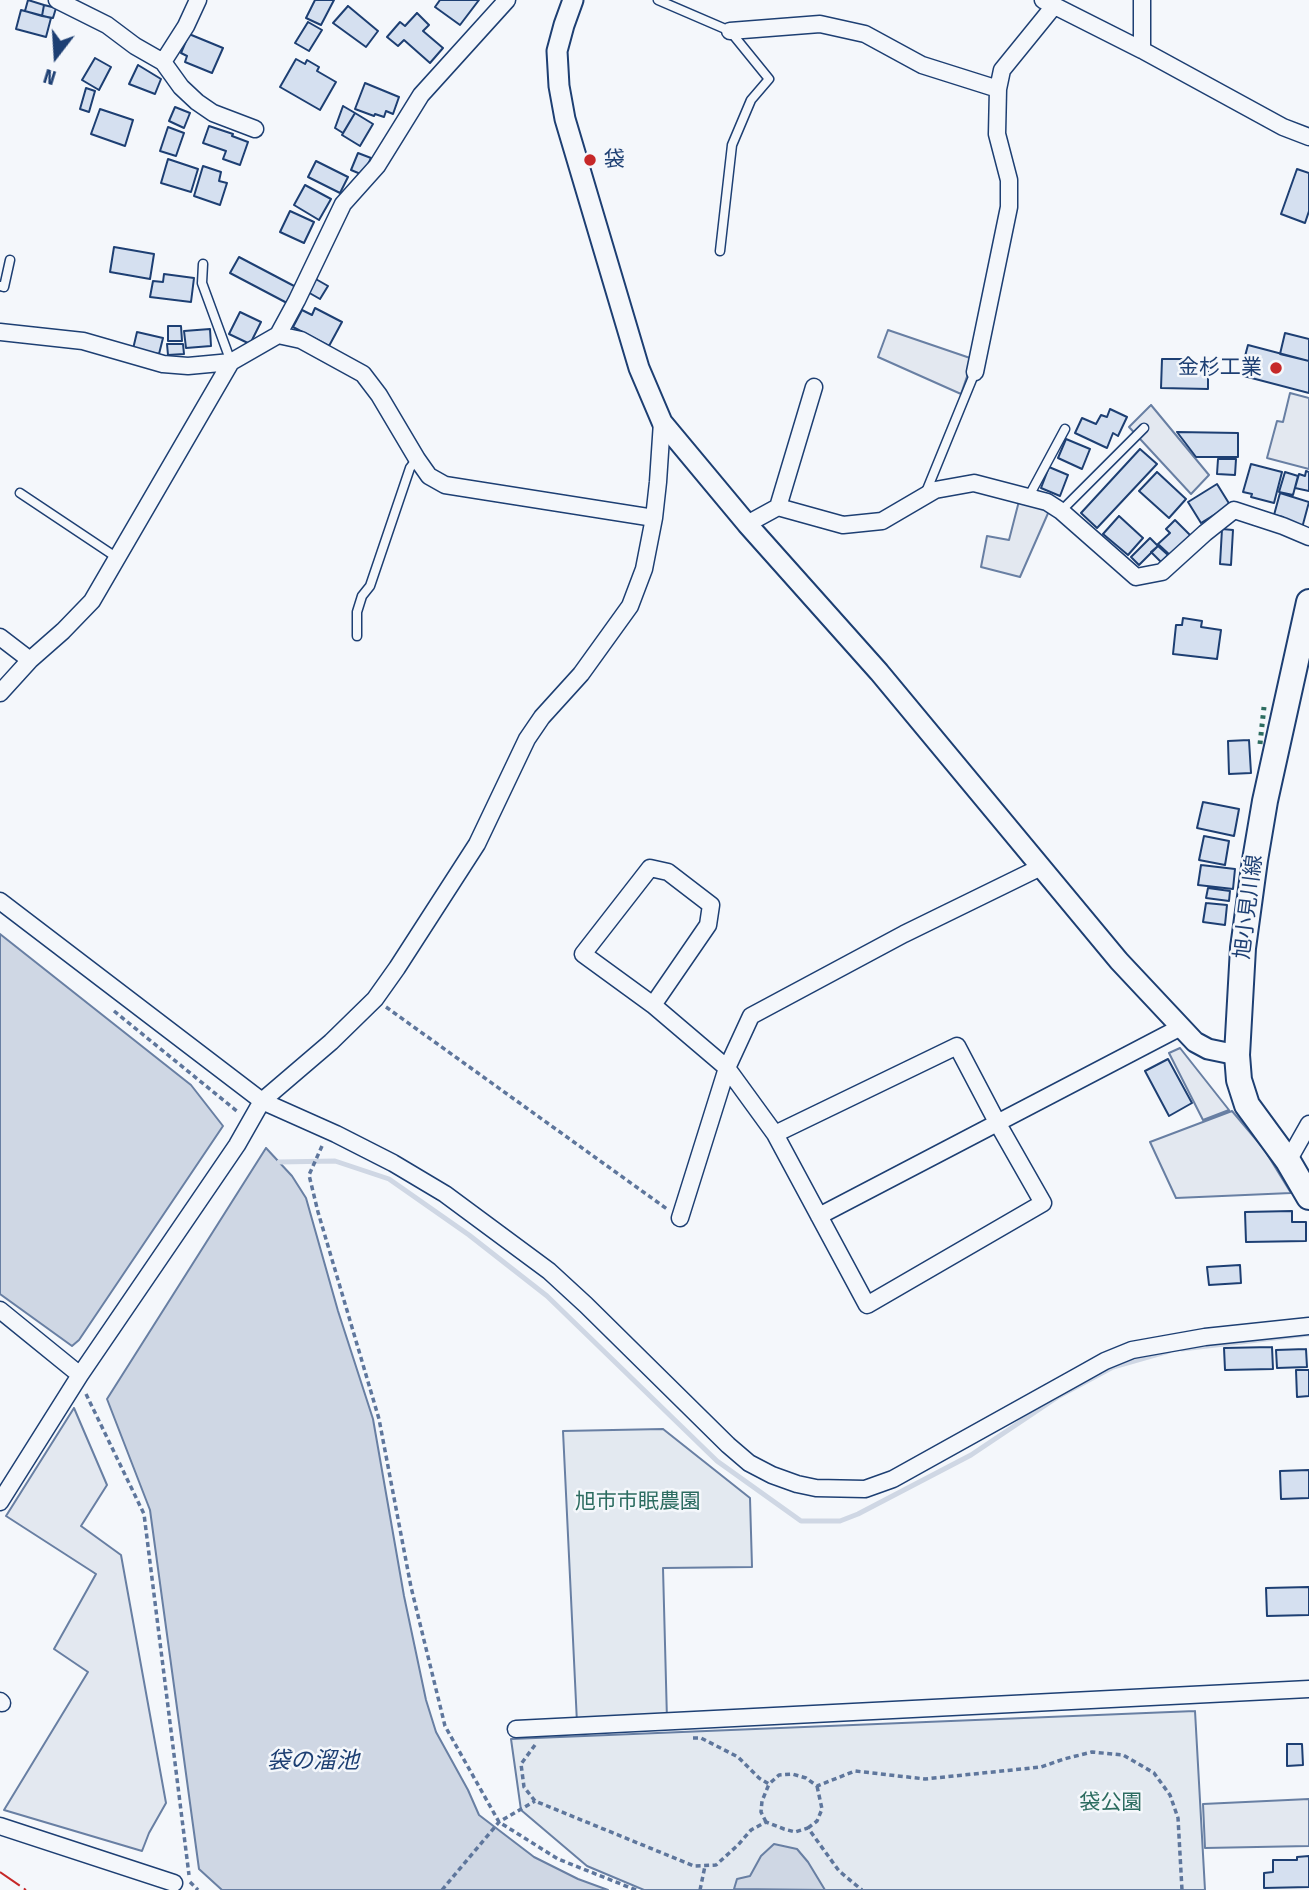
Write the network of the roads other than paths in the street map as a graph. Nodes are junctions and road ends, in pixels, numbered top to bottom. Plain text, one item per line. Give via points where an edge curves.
1 (57, 0) edge
2 (198, 0) edge
3 (507, 0) edge
4 (573, 0) edge
5 (658, 0) edge
6 (1142, 0) edge
7 (1048, 3) edge
8 (730, 31) junction
9 (1142, 50) junction
10 (163, 62) junction
11 (998, 89) junction
12 (255, 129) dead end
13 (1309, 137) edge
14 (720, 251) dead end
15 (10, 260) dead end
16 (203, 264) dead end
17 (0, 286) edge
18 (0, 332) edge
19 (278, 335) junction
20 (231, 362) junction
21 (975, 372) joint
22 (814, 387) dead end
23 (662, 422) junction
24 (1144, 428) dead end
25 (1065, 429) dead end
26 (417, 460) junction
27 (20, 492) dead end
28 (1029, 496) junction
29 (924, 497) junction
30 (778, 506) junction
31 (1061, 511) junction
32 (654, 518) junction
33 (747, 524) junction
34 (1309, 537) edge
35 (116, 557) junction
36 (1309, 602) edge
37 (357, 636) dead end
38 (0, 637) edge
39 (30, 660) junction
40 (0, 693) edge
41 (1041, 867) junction
42 (0, 901) edge
43 (653, 1005) junction
44 (1181, 1027) junction
45 (1237, 1055) junction
46 (727, 1068) junction
47 (262, 1101) junction
48 (998, 1124) junction
49 (1309, 1124) edge
50 (775, 1134) junction
51 (1288, 1161) junction
52 (1309, 1197) edge
53 (819, 1216) junction
54 (680, 1218) road end
55 (0, 1311) edge
56 (1309, 1326) edge
57 (80, 1375) junction
58 (0, 1502) edge
59 (1309, 1689) edge
60 (516, 1729) dead end
61 (0, 1826) edge
62 (174, 1883) dead end

1 - 10 street via 107,25
2 - 10 street
3 - 19 street via 421,95 377,166 343,204
4 - 23 street via 557,51 565,119 639,368
5 - 8 lane
6 - 9 street
7 - 9 street
7 - 11 street via 1002,70
8 - 11 street via 820,24 865,34 922,65
8 - 14 lane via 769,79 751,100 732,145
9 - 13 street
10 - 12 street via 197,102
11 - 21 street via 997,134 1009,180 1009,207
15 - 17 lane via 4,287
16 - 20 lane via 202,282
18 - 20 street via 83,341 163,364
19 - 20 street
19 - 26 street via 301,340 363,374
20 - 35 street
21 - 29 lane
22 - 30 street
23 - 32 street
23 - 33 street
24 - 31 lane
25 - 28 lane
26 - 32 street via 429,476 445,485
26 - 37 lane via 410,468 370,586 359,604
27 - 35 lane
28 - 29 street via 974,483 935,490
28 - 31 street
29 - 30 street via 882,521 842,525
30 - 33 street
31 - 34 street via 1136,577 1162,572 1234,510
32 - 47 street via 630,606 582,674 527,739 477,844 375,999
33 - 41 street via 879,672
35 - 39 street via 92,601
36 - 45 main road, 旭小見川線 via 1255,860 1242,948
38 - 39 street
39 - 40 street
41 - 44 street
41 - 46 street via 751,1016
42 - 47 street
43 - 43 street via 708,925 711,905 668,872 650,868 583,954
43 - 46 street
44 - 45 street via 1208,1049
44 - 48 street
45 - 51 main road, 旭小見川線 via 1247,1105
46 - 50 street
46 - 54 street
47 - 56 street via 393,1163 445,1194 548,1271 749,1463 816,1488 864,1489 893,1479 1132,1350
47 - 57 street via 237,1145
48 - 50 street via 957,1045
48 - 53 street
48 - 53 street via 1044,1203 867,1305
49 - 51 street
50 - 53 street
51 - 52 main road, 旭小見川線
55 - 57 street
57 - 58 street
59 - 60 street
61 - 62 street

